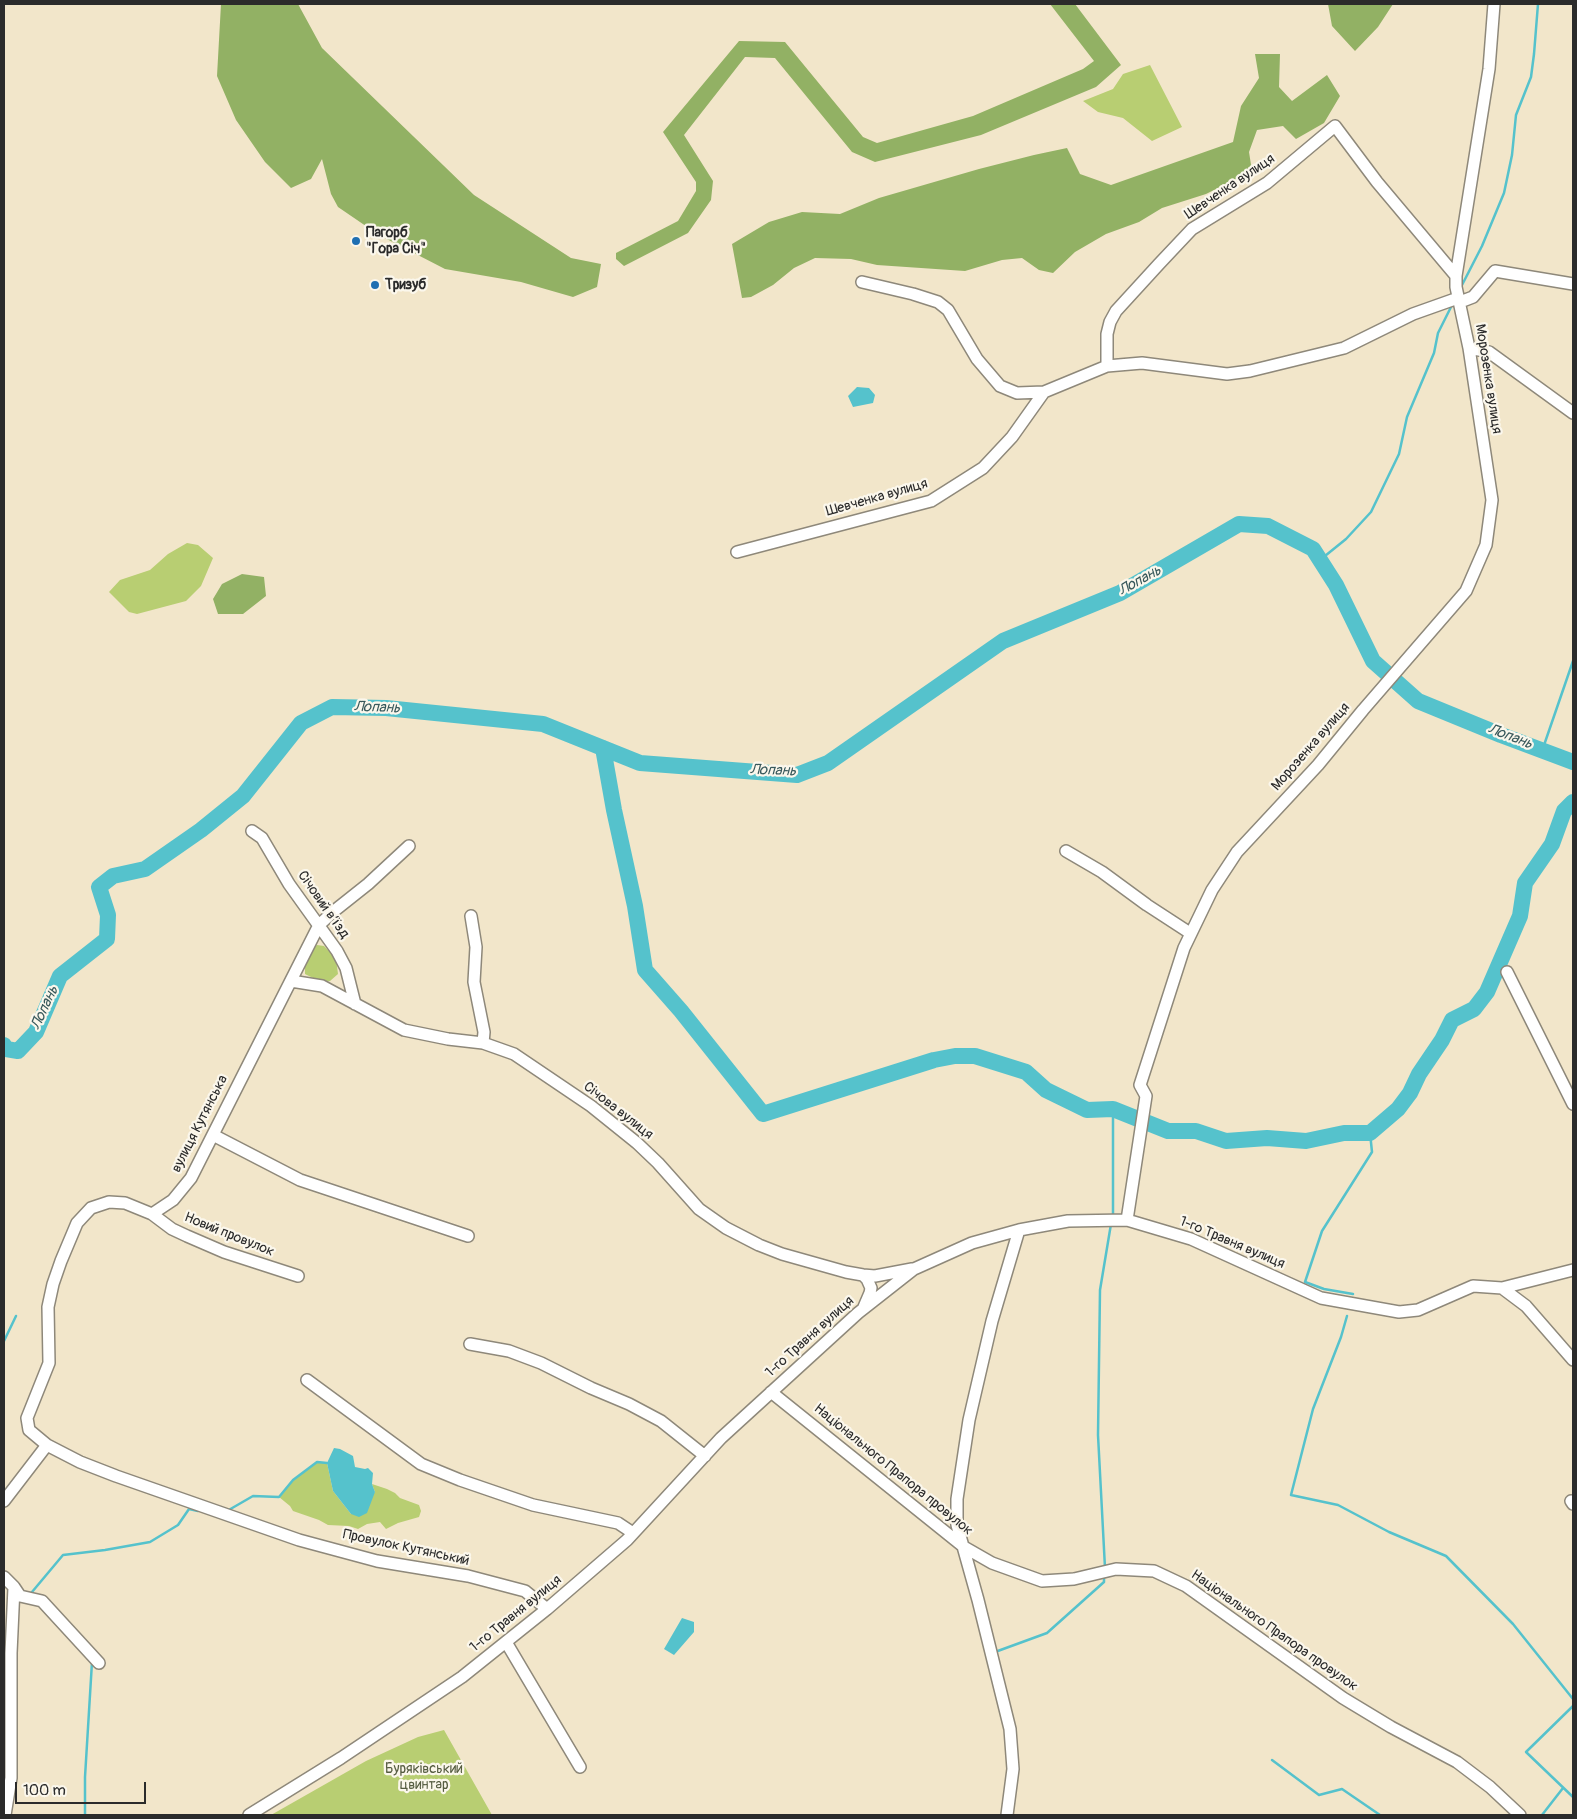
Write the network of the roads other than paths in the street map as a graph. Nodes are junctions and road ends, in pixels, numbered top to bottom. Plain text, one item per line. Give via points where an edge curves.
1 (1494, 4) edge
2 (1456, 276) junction
3 (862, 282) dead end
4 (1573, 284) edge
5 (1459, 300) junction
6 (1469, 348) junction
7 (1107, 366) junction
8 (1044, 392) junction
9 (1573, 412) edge
10 (737, 552) dead end
11 (252, 831) dead end
12 (409, 846) dead end
13 (1066, 851) dead end
14 (471, 916) dead end
15 (319, 925) junction
16 (1190, 933) junction
17 (1507, 972) dead end
18 (291, 981) junction
19 (355, 1004) junction
20 (483, 1043) junction
21 (1573, 1104) edge
22 (213, 1135) junction
23 (152, 1214) junction
24 (1127, 1220) junction
25 (1019, 1230) junction
26 (468, 1236) dead end
27 (914, 1269) junction
28 (1573, 1270) edge
29 (863, 1275) junction
30 (298, 1276) dead end
31 (1502, 1288) junction
32 (864, 1308) junction
33 (470, 1344) dead end
34 (1573, 1360) edge
35 (307, 1380) dead end
36 (772, 1392) junction
37 (47, 1445) junction
38 (705, 1456) junction
39 (4, 1501) edge
40 (634, 1533) junction
41 (964, 1547) junction
42 (4, 1577) edge
43 (14, 1587) junction
44 (547, 1609) junction
45 (506, 1642) junction
46 (99, 1663) dead end
47 (580, 1767) dead end
48 (5, 1815) edge
49 (249, 1815) edge
50 (1007, 1815) edge
51 (1520, 1815) edge

1 - 2 street via 1488,69
2 - 5 street
2 - 7 street, Шевченка вулиця via 1377,182 1336,126 1267,183 1192,229 1116,311 1106,334
3 - 8 street via 938,302 948,310 977,359 1000,386 1017,393
4 - 5 street via 1495,271 1474,297
5 - 6 street, Морозенка вулиця
5 - 7 street via 1412,314 1344,348 1250,371 1227,374 1142,363
6 - 9 street via 1489,352
6 - 16 street, Морозенка вулиця via 1492,500 1486,544 1466,591 1318,765 1237,852 1212,890
7 - 8 street
8 - 10 street, Шевченка вулиця via 1012,437 983,468 931,501
11 - 15 street, Січовий в’їзд via 262,838 289,884
12 - 15 street, вулиця Кутянська
13 - 16 street
14 - 20 street via 476,947 474,982 484,1032
15 - 18 street, вулиця Кутянська
15 - 19 street, Січовий в’їзд via 346,968
16 - 24 street, Морозенка вулиця via 1140,1085 1146,1096
17 - 21 street
18 - 19 street, Січова вулиця via 322,986
18 - 22 street, вулиця Кутянська
19 - 20 street, Січова вулиця via 420,1035
20 - 29 street, Січова вулиця via 514,1054 591,1106 637,1142 699,1209 726,1228 782,1254
22 - 23 street, вулиця Кутянська via 191,1178 173,1200
22 - 26 street via 300,1180
23 - 30 street, Новий провулок via 194,1239
23 - 37 street via 125,1203 109,1202 91,1208 77,1223 53,1284 48,1307 49,1363 27,1418 29,1430
24 - 25 street, 1-го Травня вулиця via 1068,1221
24 - 31 street, 1-го Травня вулиця via 1191,1239 1321,1298 1399,1312 1418,1310 1473,1286
25 - 27 street, 1-го Травня вулиця via 972,1243
25 - 41 street via 992,1321 969,1420 957,1499 957,1525
27 - 29 street, Січова вулиця
27 - 32 street, 1-го Травня вулиця
28 - 31 street, 1-го Травня вулиця
29 - 32 street via 871,1288
31 - 34 street via 1526,1306
32 - 36 street, 1-го Травня вулиця
33 - 38 street via 509,1351 541,1363 629,1404 661,1421
35 - 40 street via 421,1464 533,1505 618,1523
36 - 38 street, 1-го Травня вулиця
36 - 41 street, Національного Прапора провулок
37 - 39 street
37 - 44 street, Провулок Кутянський via 116,1476 299,1540 525,1591
38 - 40 street, 1-го Травня вулиця
40 - 44 street, 1-го Травня вулиця
41 - 50 street via 1010,1729 1013,1769
41 - 51 street, Національного Прапора провулок via 992,1563 1042,1581 1074,1579 1116,1569 1154,1571 1186,1586 1343,1698 1457,1762
42 - 43 street
43 - 46 street via 20,1596 36,1599
43 - 48 street via 11,1778
44 - 45 street, 1-го Травня вулиця
45 - 47 street
45 - 49 street, 1-го Травня вулиця via 462,1677

